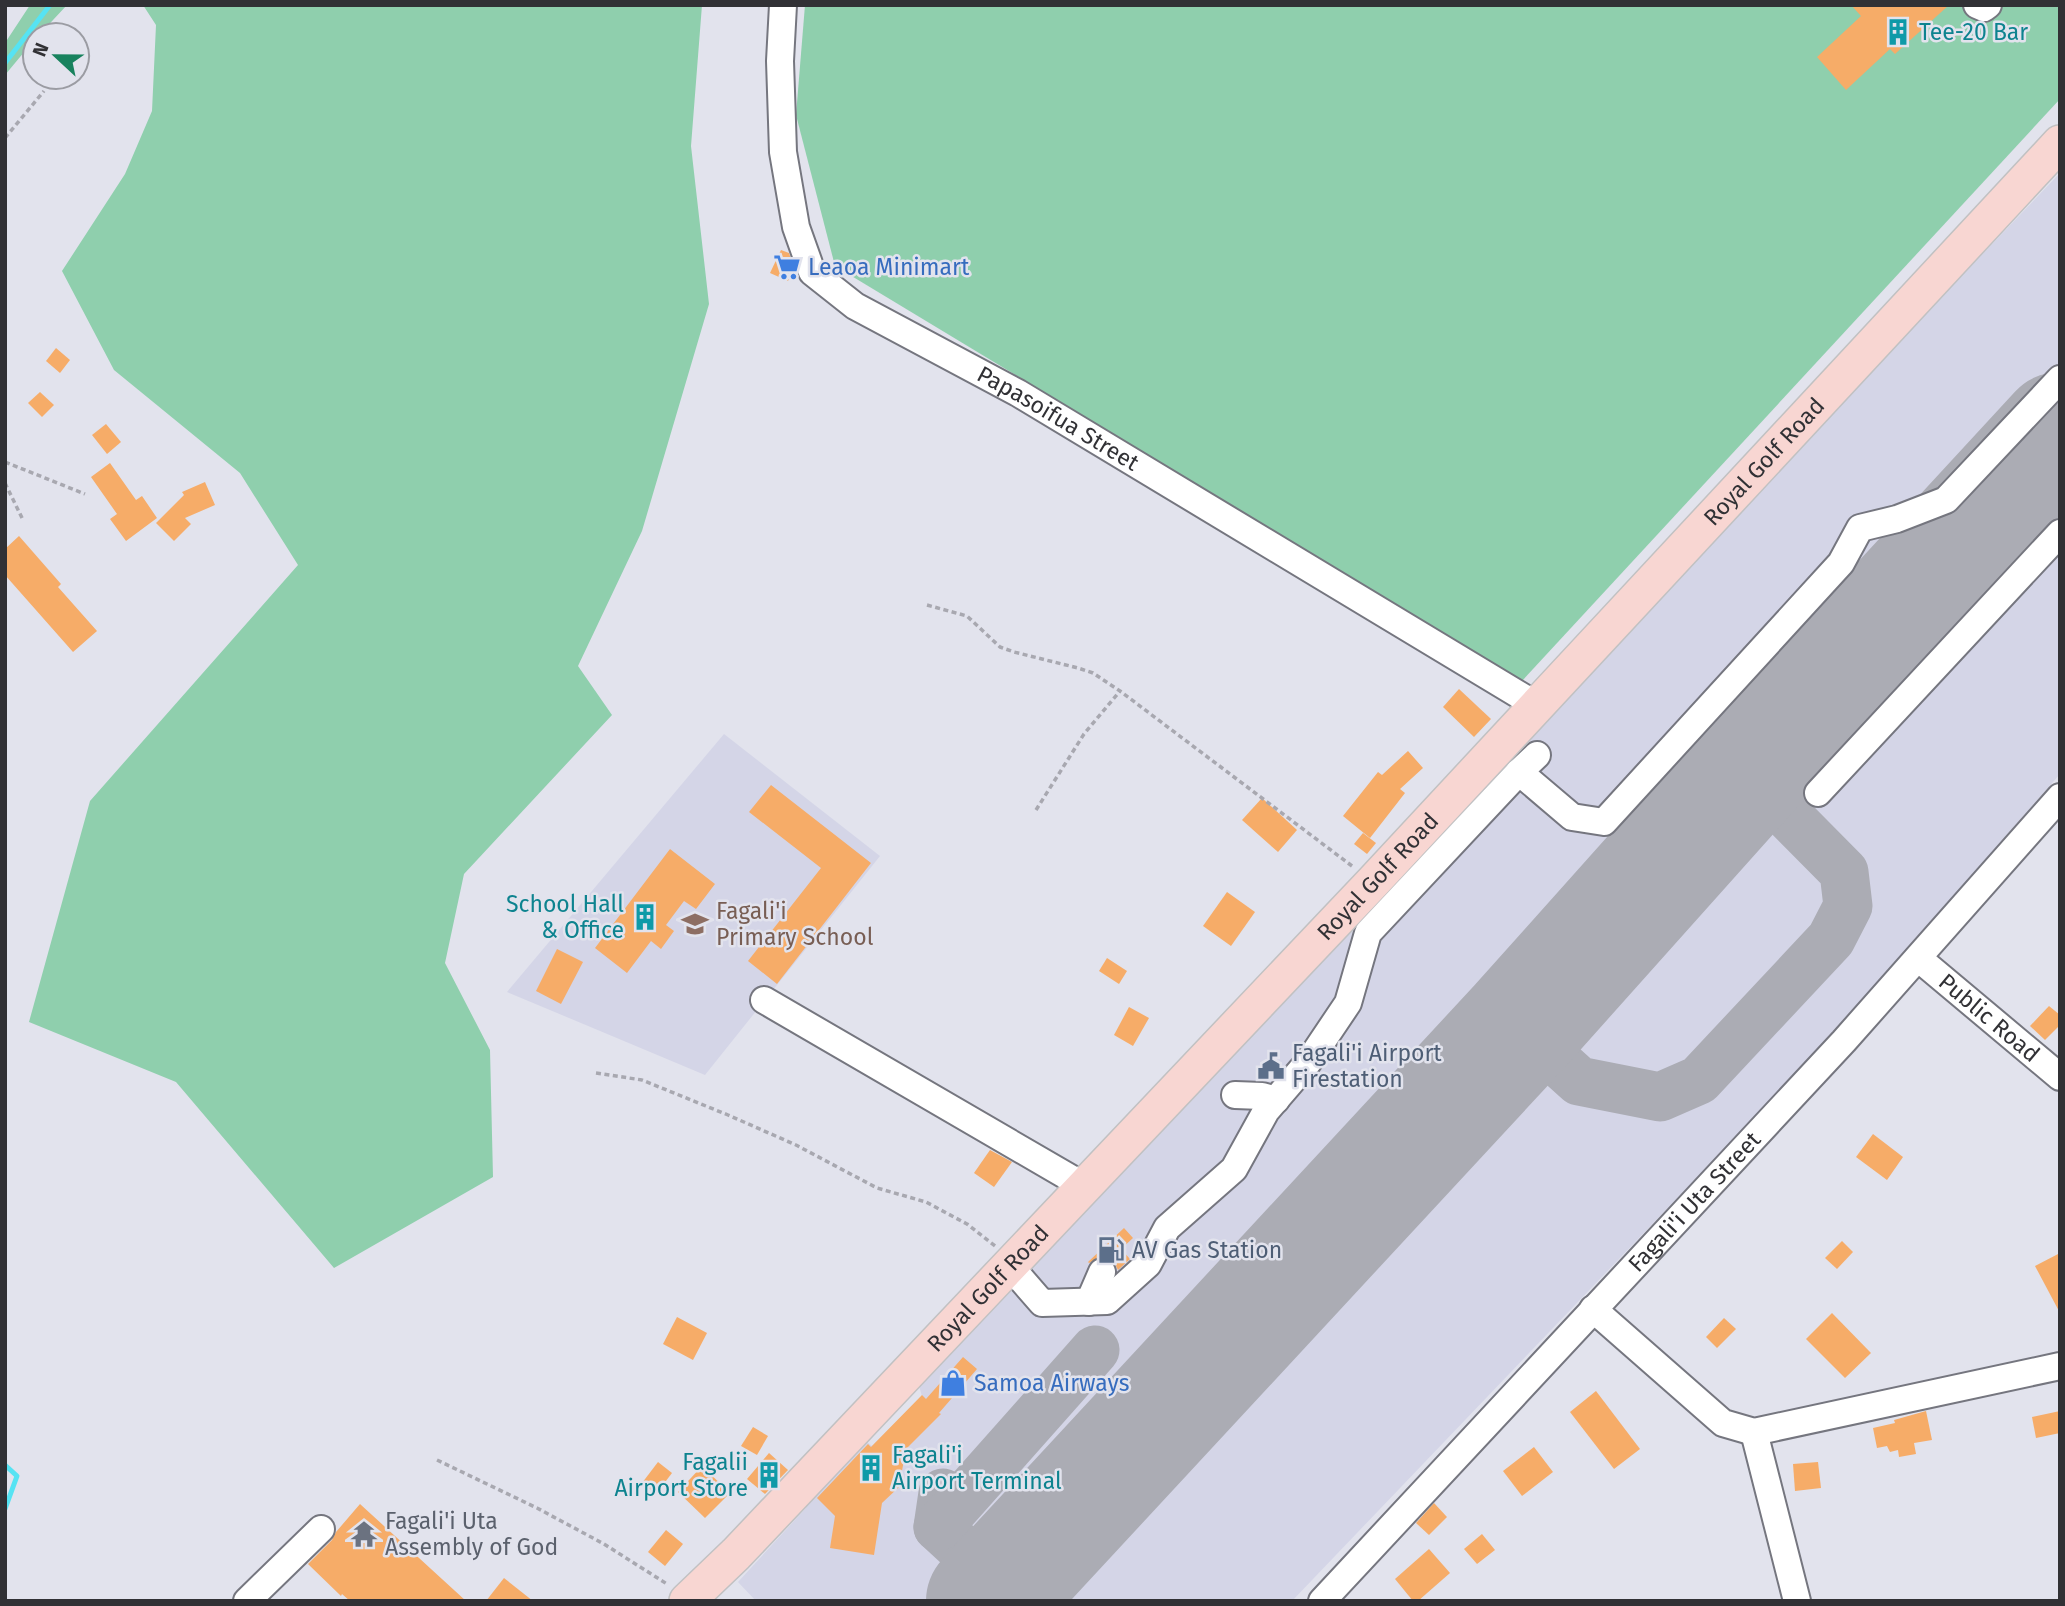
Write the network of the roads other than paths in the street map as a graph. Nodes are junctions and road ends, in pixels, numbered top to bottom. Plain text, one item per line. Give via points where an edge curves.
1 (783, 5) edge
2 (1977, 5) edge
3 (1988, 5) edge
4 (2060, 143) edge
5 (2060, 379) edge
6 (2060, 533) edge
7 (1536, 705) junction
8 (1818, 793) dead end
9 (2060, 797) edge
10 (1918, 958) junction
11 (764, 1000) dead end
12 (2060, 1077) edge
13 (1234, 1096) dead end
14 (1276, 1100) junction
15 (1084, 1186) junction
16 (1011, 1263) junction
17 (1102, 1272) dead end
18 (1089, 1302) junction
19 (1593, 1308) junction
20 (2060, 1366) edge
21 (1754, 1432) junction
22 (321, 1529) dead end
23 (688, 1599) edge
24 (247, 1601) edge
25 (1322, 1601) edge
26 (1797, 1601) edge

1 - 7 street, Papasoifua Street via 783,152 796,227 812,272 855,306 1018,393
2 - 3 street
4 - 7 main road, Royal Golf Road
5 - 14 street via 1946,500 1860,528 1841,562 1604,822 1572,817 1528,764 1368,933 1348,1003
6 - 8 street
7 - 15 main road, Royal Golf Road
9 - 10 street, Fagali'i Uta Street
10 - 12 street, Public Road
10 - 19 street, Fagali'i Uta Street
11 - 15 street
13 - 14 street
14 - 18 street via 1234,1169 1167,1228 1148,1264 1107,1301
15 - 16 main road, Royal Golf Road
16 - 18 street via 1042,1303
16 - 23 main road, Royal Golf Road
17 - 18 street
19 - 21 street via 1723,1423
19 - 25 street, Fagali'i Uta Street
20 - 21 street
21 - 26 street
22 - 24 street

